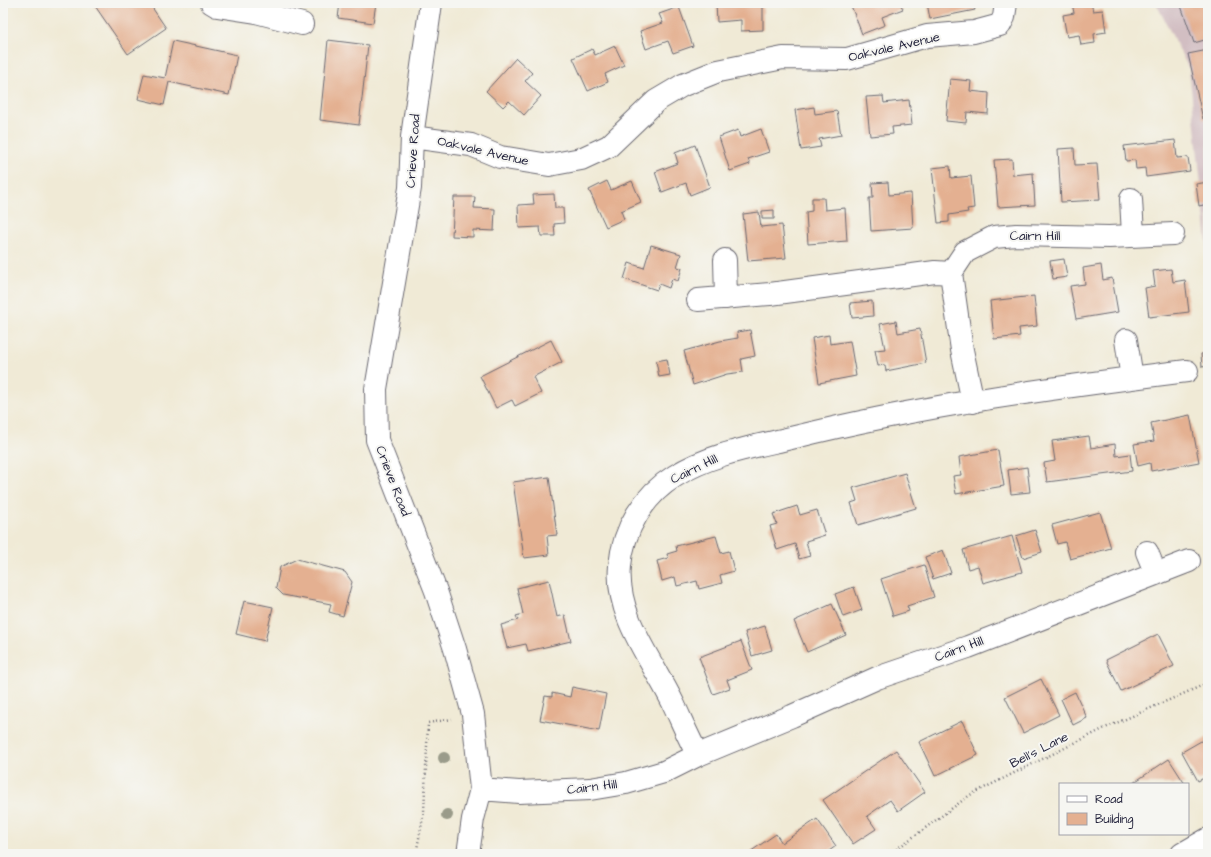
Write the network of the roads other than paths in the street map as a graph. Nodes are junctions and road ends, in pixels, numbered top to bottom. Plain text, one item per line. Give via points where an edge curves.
1 (212, 3) edge
2 (431, 3) edge
3 (1006, 3) edge
4 (302, 24) dead end
5 (412, 137) junction
6 (1131, 199) dead end
7 (1173, 234) dead end
8 (1134, 235) junction
9 (725, 260) dead end
10 (951, 273) junction
11 (726, 298) junction
12 (698, 300) dead end
13 (1126, 340) dead end
14 (1187, 372) dead end
15 (1132, 378) junction
16 (973, 402) junction
17 (1147, 552) dead end
18 (1189, 561) dead end
19 (1156, 574) junction
20 (698, 755) junction
21 (481, 789) junction
22 (1208, 840) edge
23 (468, 854) edge
24 (1182, 854) edge

1 - 4 street
2 - 5 street, Crieve Road
3 - 5 street, Oakvale Avenue via 1000,25 974,32 927,36 848,59 783,58 718,71 683,85 656,101 609,146 581,159 549,165 500,157 471,146
5 - 21 street, Crieve Road via 410,188 376,389 377,440 456,649 473,714
6 - 8 street
7 - 8 street, Cairn Hill
8 - 10 street, Cairn Hill via 994,237 965,252
9 - 11 street
10 - 11 street via 935,272
10 - 16 street via 962,350
11 - 12 street
13 - 15 street
14 - 15 street, Cairn Hill
15 - 16 street, Cairn Hill
16 - 20 street, Cairn Hill via 835,427 742,449 705,461 675,476 653,494 636,515 624,540 619,567 621,595 630,622
17 - 19 street
18 - 19 street, Cairn Hill
19 - 20 street, Cairn Hill via 968,647 877,678
20 - 21 street, Cairn Hill via 664,772 616,785 564,791 502,792
21 - 23 street, Crieve Road via 473,818
22 - 24 street

